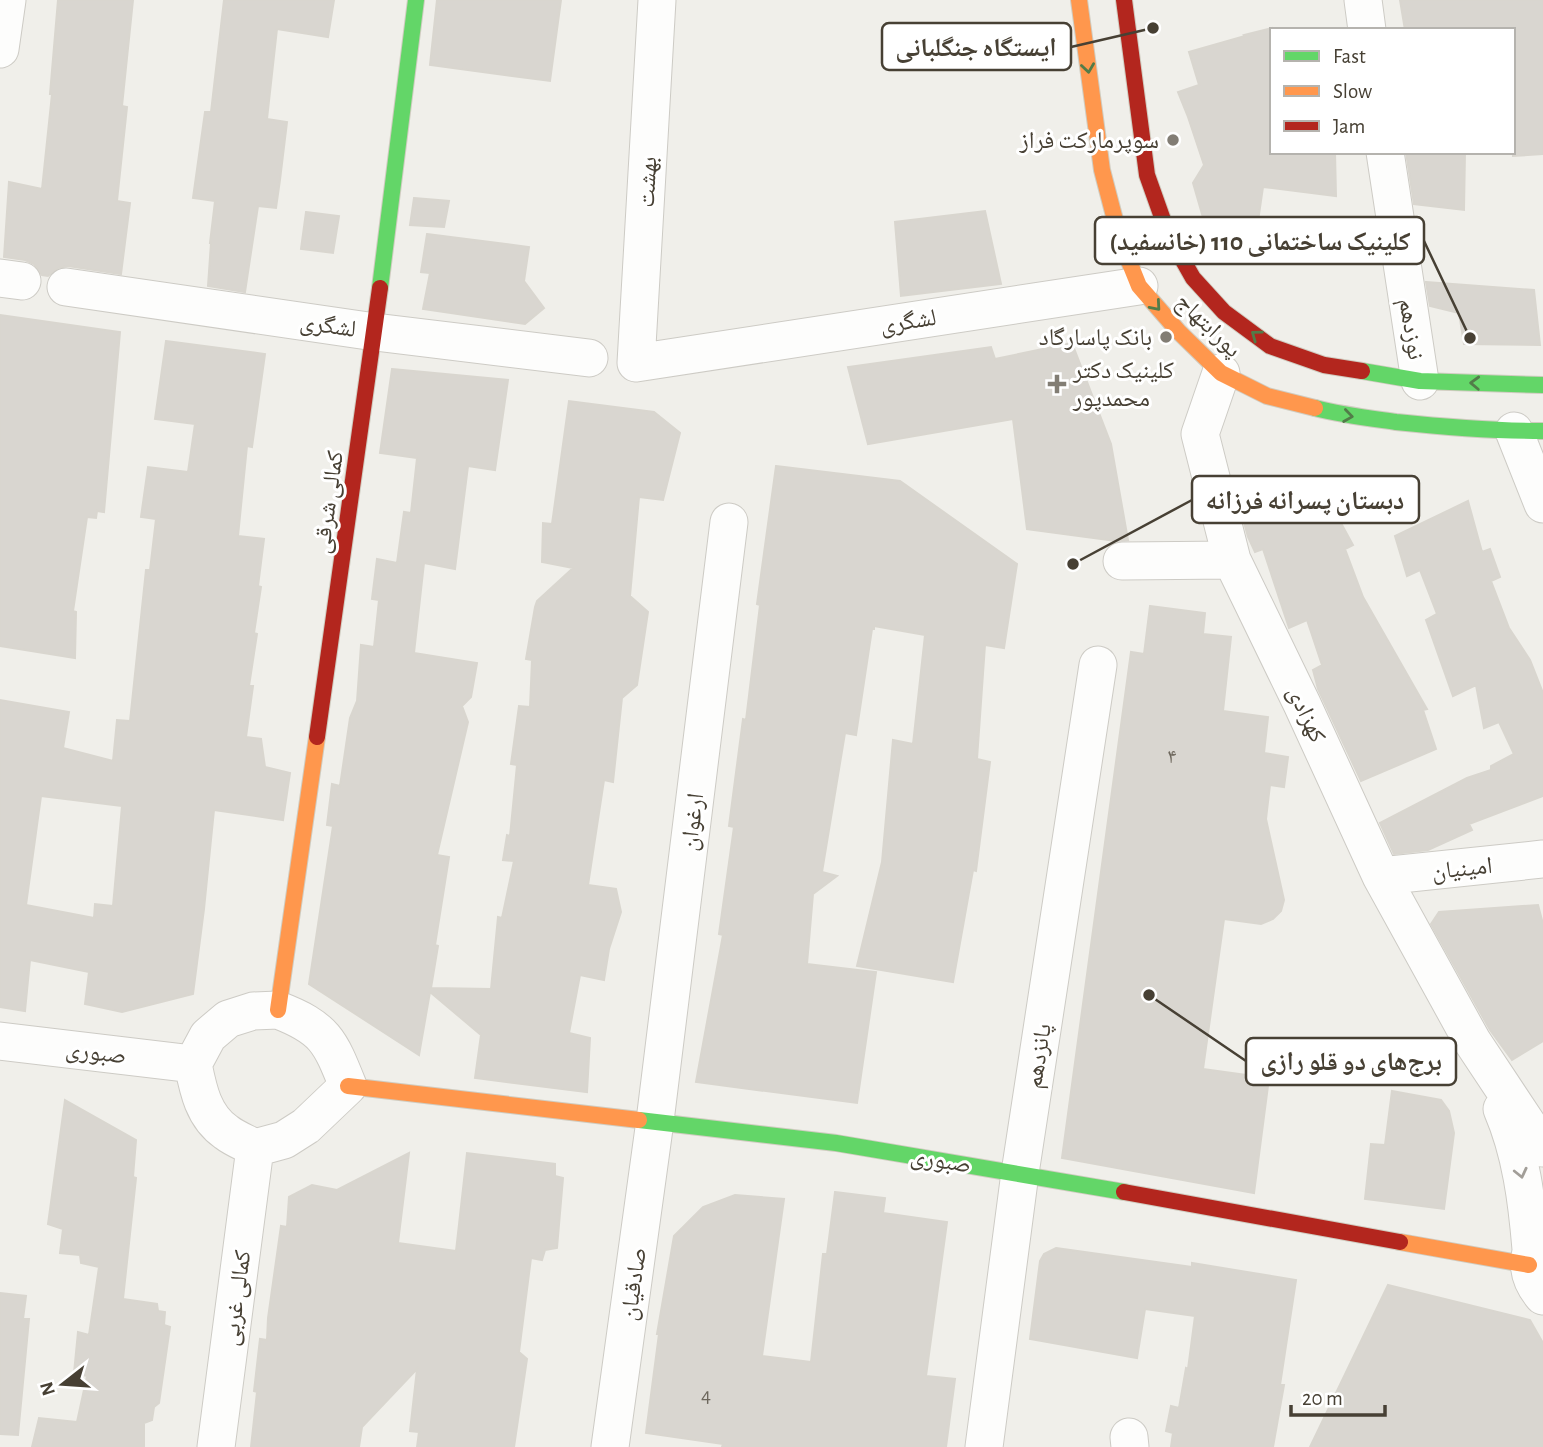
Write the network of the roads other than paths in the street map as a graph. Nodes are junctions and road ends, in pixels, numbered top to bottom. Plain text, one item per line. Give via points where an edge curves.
1 (6, 0) edge
2 (416, 0) edge
3 (657, 0) edge
4 (1079, 0) edge
5 (1363, 0) edge
6 (1133, 2) edge
7 (1367, 28) edge
8 (0, 49) edge
9 (1385, 154) edge
10 (1139, 286) junction
11 (66, 287) dead end
12 (375, 332) junction
13 (589, 358) dead end
14 (636, 363) joint
15 (1222, 373) junction
16 (1420, 381) junction
17 (1543, 385) edge
18 (1528, 431) edge
19 (1543, 504) edge
20 (729, 522) dead end
21 (1232, 560) junction
22 (1122, 561) dead end
23 (1098, 665) dead end
24 (1543, 859) edge
25 (1381, 876) junction
26 (278, 1010) junction
27 (0, 1041) edge
28 (1472, 1041) junction
29 (193, 1064) junction
30 (348, 1086) junction
31 (655, 1121) junction
32 (255, 1148) junction
33 (1543, 1148) edge
34 (1020, 1173) junction
35 (1536, 1260) edge
36 (216, 1447) edge
37 (610, 1447) edge
38 (984, 1447) edge

1 - 8 street
2 - 12 street, کمالی شرقی
3 - 14 street, بهشت
4 -> 10 street, پورابتهاج via 1102,170 1120,239
5 - 7 street
16 -> 6 street, پورابتهاج via 1324,365 1270,346 1224,312 1192,278 1168,234 1147,175
9 - 16 street, نوزدهم
10 - 14 street, لشگری
10 -> 15 street, پورابتهاج
11 - 12 street, لشگری
12 - 13 street, لشگری
12 - 26 street, کمالی شرقی
15 -> 18 street, پورابتهاج via 1267,397 1340,415
15 - 21 street, کهزادی via 1199,434
17 -> 16 street, پورابتهاج
18 - 19 street
20 - 31 street, ارغوان
21 - 22 street
21 - 25 street, کهزادی
23 - 34 street, پانزدهم
24 - 25 street, امینیان
25 - 28 street, کهزادی
26 - 29 street via 253,1011 229,1019 208,1035
26 - 30 street via 318,1030 334,1051
27 - 29 street, صبوری
28 - 33 street, کهزادی
28 -> 35 street, کهزادی via 1511,1131
29 - 32 street via 206,1111 225,1132
30 - 31 street, صبوری
30 - 32 street via 306,1126 284,1140
31 - 34 street, صبوری via 836,1143
31 - 37 street, صادقیان
32 - 36 street, کمالی غربی
34 - 35 street, صبوری
34 - 38 street, پانزدهم

